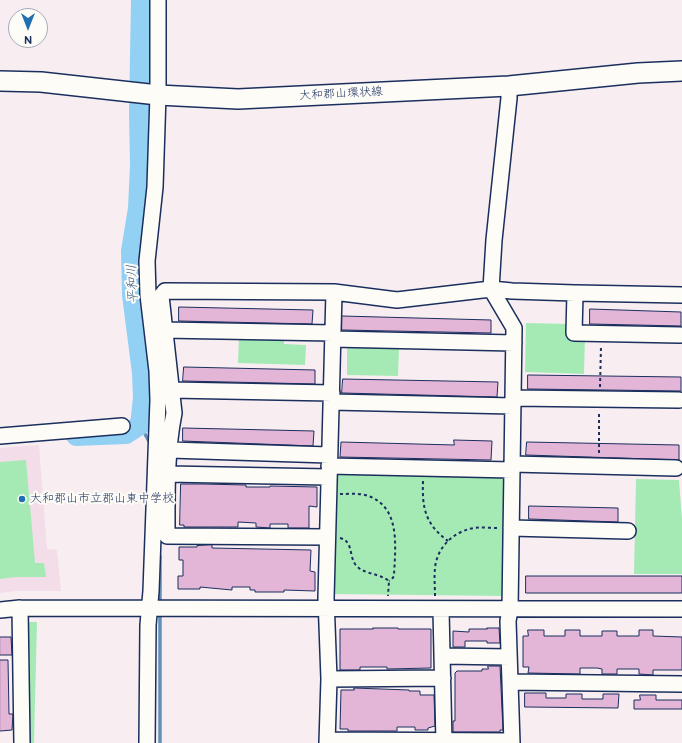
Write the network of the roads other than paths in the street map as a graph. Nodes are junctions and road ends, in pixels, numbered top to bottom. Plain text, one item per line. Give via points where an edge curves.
1 (158, 0) edge
2 (682, 71) edge
3 (0, 81) edge
4 (509, 86) junction
5 (144, 94) junction
6 (491, 288) junction
7 (334, 292) junction
8 (575, 293) junction
9 (682, 295) edge
10 (164, 330) junction
11 (680, 335) dead end
12 (333, 336) junction
13 (514, 343) junction
14 (171, 390) junction
15 (332, 398) junction
16 (679, 400) dead end
17 (513, 402) junction
18 (122, 426) dead end
19 (0, 436) edge
20 (170, 450) junction
21 (329, 466) junction
22 (512, 467) junction
23 (676, 468) dead end
24 (168, 474) junction
25 (505, 528) junction
26 (628, 531) dead end
27 (327, 537) junction
28 (438, 605) junction
29 (20, 608) junction
30 (150, 608) junction
31 (326, 609) junction
32 (682, 609) edge
33 (0, 610) edge
34 (510, 610) junction
35 (442, 656) junction
36 (509, 657) junction
37 (443, 678) junction
38 (329, 679) junction
39 (511, 682) junction
40 (682, 684) edge
41 (327, 741) edge
42 (444, 742) edge
43 (512, 742) edge
44 (22, 743) edge
45 (146, 743) edge

1 - 5 street
2 - 4 main road, 大和郡山環状線
3 - 5 main road, 大和郡山環状線 via 41,82
4 - 5 main road, 大和郡山環状線 via 238,99
4 - 6 street
5 - 30 street via 156,187 147,261 148,295 157,371
6 - 7 street via 397,300
6 - 8 street
6 - 13 street via 514,328
7 - 10 street via 165,290 161,296
7 - 12 street
8 - 9 street
8 - 11 street via 574,333
10 - 12 street
10 - 14 street
12 - 13 street
12 - 15 street
13 - 17 street
14 - 15 street
14 - 20 street via 174,413
15 - 17 street
15 - 21 street
16 - 17 street
17 - 22 street
18 - 19 street
20 - 21 street
20 - 24 street
21 - 22 street
21 - 24 street
21 - 27 street
22 - 23 street
22 - 25 street
24 - 27 street via 167,536
25 - 26 street
25 - 34 street
27 - 31 street
28 - 31 street
28 - 34 street
28 - 35 street
29 - 30 street
29 - 33 street
29 - 44 street
30 - 31 street
30 - 45 street
31 - 38 street
32 - 34 street
34 - 36 street
35 - 36 street
35 - 37 street
36 - 39 street
37 - 38 street
37 - 42 street
38 - 41 street
39 - 40 street
39 - 43 street
41 - 42 street
42 - 43 street

